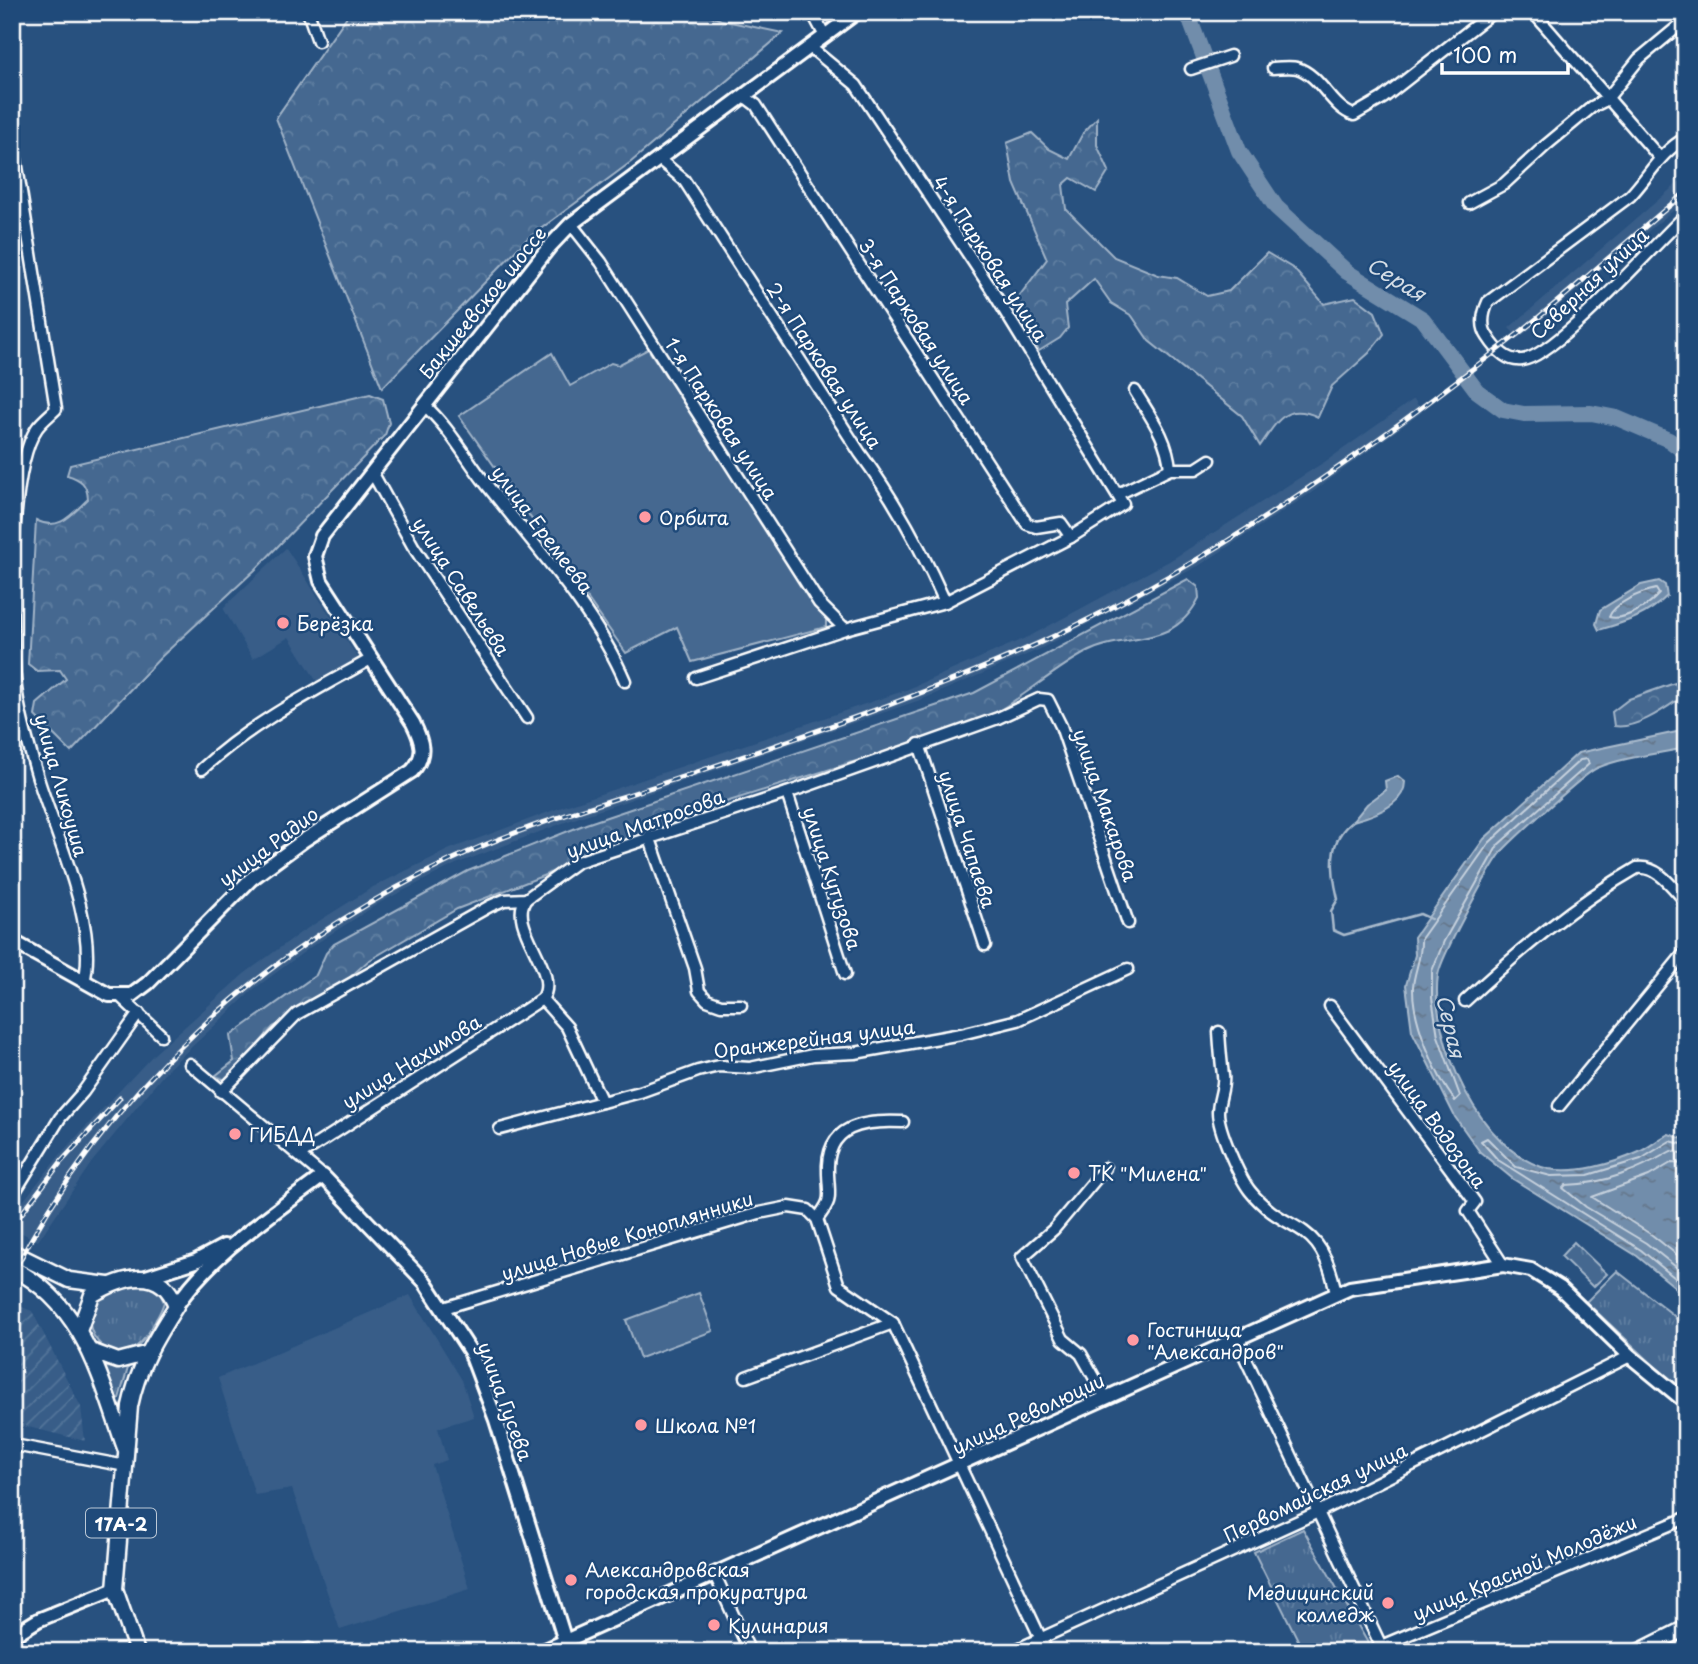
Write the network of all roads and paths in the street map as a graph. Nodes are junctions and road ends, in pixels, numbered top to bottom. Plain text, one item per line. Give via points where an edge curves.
1 (308, 12) edge
2 (812, 12) edge
3 (857, 12) edge
4 (1493, 12) edge
5 (1533, 12) edge
6 (1686, 20) edge
7 (825, 36) junction
8 (318, 41) dead end
9 (810, 47) junction
10 (1230, 56) dead end
11 (1273, 68) dead end
12 (1191, 69) dead end
13 (744, 96) junction
14 (1606, 100) junction
15 (1686, 138) edge
16 (14, 148) dead end
17 (1660, 158) junction
18 (659, 159) junction
19 (1469, 203) dead end
20 (1686, 215) edge
21 (571, 224) junction
22 (1135, 391) dead end
23 (424, 405) junction
24 (1210, 460) dead end
25 (1170, 469) junction
26 (372, 472) junction
27 (1120, 499) junction
28 (1071, 537) junction
29 (944, 602) junction
30 (845, 629) junction
31 (371, 659) junction
32 (696, 678) dead end
33 (625, 681) dead end
34 (1048, 700) joint
35 (527, 718) dead end
36 (919, 744) junction
37 (202, 769) dead end
38 (787, 793) junction
39 (649, 836) junction
40 (526, 899) junction
41 (1686, 902) edge
42 (1128, 923) dead end
43 (12, 941) edge
44 (985, 945) dead end
45 (1686, 951) edge
46 (1128, 969) dead end
47 (845, 974) dead end
48 (84, 982) junction
49 (115, 996) junction
50 (542, 999) junction
51 (1465, 1000) dead end
52 (741, 1005) dead end
53 (1330, 1006) dead end
54 (139, 1013) junction
55 (1219, 1032) dead end
56 (161, 1035) dead end
57 (190, 1064) dead end
58 (221, 1091) junction
59 (602, 1102) junction
60 (1559, 1106) dead end
61 (903, 1122) dead end
62 (500, 1129) dead end
63 (300, 1155) junction
64 (1105, 1168) dead end
65 (323, 1177) junction
66 (14, 1193) dead end
67 (817, 1219) junction
68 (243, 1236) junction
69 (12, 1252) edge
70 (1503, 1265) junction
71 (12, 1268) edge
72 (146, 1277) junction
73 (108, 1285) junction
74 (1336, 1293) junction
75 (176, 1306) junction
76 (444, 1308) junction
77 (893, 1323) junction
78 (80, 1328) junction
79 (1236, 1338) junction
80 (91, 1350) junction
81 (145, 1354) junction
82 (1630, 1356) junction
83 (746, 1377) dead end
84 (1106, 1398) junction
85 (1686, 1402) edge
86 (13, 1445) edge
87 (127, 1461) junction
88 (957, 1466) junction
89 (1316, 1513) junction
90 (1686, 1518) edge
91 (715, 1575) junction
92 (115, 1589) junction
93 (1686, 1628) edge
94 (12, 1636) edge
95 (1040, 1638) junction
96 (565, 1641) junction
97 (1381, 1649) edge
98 (138, 1652) edge
99 (541, 1652) edge
100 (750, 1652) edge
101 (1011, 1652) edge
102 (1046, 1652) edge
103 (1638, 1652) edge

1 - 8 street
2 - 7 street
3 - 7 main road, Бакшеевское шоссе
4 - 11 street via 1383,98 1354,115 1297,68
5 - 14 street
6 - 14 street via 1639,59
7 - 9 main road, Бакшеевское шоссе
9 - 13 main road, Бакшеевское шоссе
9 - 27 street, 4-я Парковая улица via 856,85 990,287
10 - 12 street
13 - 18 main road, Бакшеевское шоссе
13 - 28 street, 3-я Парковая улица via 756,105 1027,524 1062,523
14 - 17 street
14 - 19 street via 1573,122 1504,184
15 - 17 street
16 - 48 street, улица Ликоуша via 56,409 36,429 16,494 15,682 38,778 83,924 88,946
17 - 20 street, Северная улица via 1630,196 1488,302 1483,312 1486,335 1508,358 1521,361 1537,355
18 - 21 main road, Бакшеевское шоссе
18 - 29 street, 2-я Парковая улица via 684,180 888,491
21 - 23 main road, Бакшеевское шоссе
21 - 30 street, 1-я Парковая улица via 601,262 819,603
22 - 25 street via 1159,429
23 - 26 main road, Бакшеевское шоссе
23 - 33 street, улица Еремеева via 543,553 616,659
24 - 25 street via 1196,469
25 - 27 street
26 - 31 main road, Бакшеевское шоссе via 322,536 315,556 321,581
26 - 35 street, улица Савельева via 413,545
27 - 28 street
28 - 29 street
29 - 30 street
30 - 32 street
31 - 37 street via 263,722
31 - 49 main road, улица Радио via 422,742 422,753 412,771 251,878 148,983 132,995
34 - 36 street, улица Матросова via 1039,699
34 - 42 street, улица Макарова
36 - 38 street, улица Матросова
36 - 44 street, улица Чапаева
38 - 39 street, улица Матросова
38 - 47 street, улица Кутузова
39 - 40 street, улица Матросова via 577,862
39 - 52 street via 699,990 714,1002
40 - 50 street via 521,915 547,983
40 - 58 street, улица Матросова via 490,906 297,1014
41 - 51 street via 1656,871 1637,869 1570,913
43 - 48 main road
45 - 60 street
46 - 59 street, Оранжерейная улица via 1018,1020 855,1053 813,1055 750,1068 719,1066
48 - 49 main road
49 - 54 street
50 - 59 street via 567,1027
50 - 63 street, улица Нахимова
53 - 70 street, улица Водозона via 1475,1202 1468,1212
54 - 56 street
54 - 66 street via 44,1141
55 - 74 street via 1224,1076 1218,1114 1243,1180 1272,1210 1316,1241 1331,1269
57 - 58 street
58 - 63 street
59 - 62 street, Оранжерейная улица
61 - 67 street via 869,1120 840,1137 829,1156 829,1203
63 - 65 street
64 - 84 street via 1054,1229 1021,1257 1063,1339 1081,1354
65 - 68 main road
65 - 76 main road, улица Гусева via 425,1282
67 - 76 street, улица Новые Коноплянники via 808,1210 789,1207 759,1213
67 - 77 street via 839,1286
68 - 72 main road via 196,1261
68 - 75 main road via 196,1280
69 - 73 main road via 69,1280
70 - 74 main road, улица Революции
70 - 82 main road, улица Революции via 1544,1275
71 - 78 main road via 44,1289
72 - 73 main road
72 - 75 main road via 163,1283
73 - 78 main road via 92,1295
74 - 79 main road, улица Революции
75 - 81 main road
76 - 96 main road, улица Гусева via 481,1376
77 - 83 street
77 - 88 street
78 - 80 main road
79 - 84 main road, улица Революции
79 - 89 street
80 - 81 main road via 118,1361
80 - 87 main road
81 - 87 main road via 130,1406
82 - 85 main road
82 - 89 street, Первомайская улица
84 - 88 main road, улица Революции
86 - 87 street
87 - 92 main road, 17А-2
88 - 91 main road, улица Революции
88 - 95 street
89 - 95 street, Первомайская улица
89 - 97 street
90 - 97 street, улица Красной Молодёжи
91 - 96 main road, улица Революции
91 - 100 street
92 - 94 main road via 38,1620
92 - 98 main road, 17А-2
93 - 103 main road
95 - 101 street, Первомайская улица
95 - 102 street
96 - 99 main road, улица Революции

